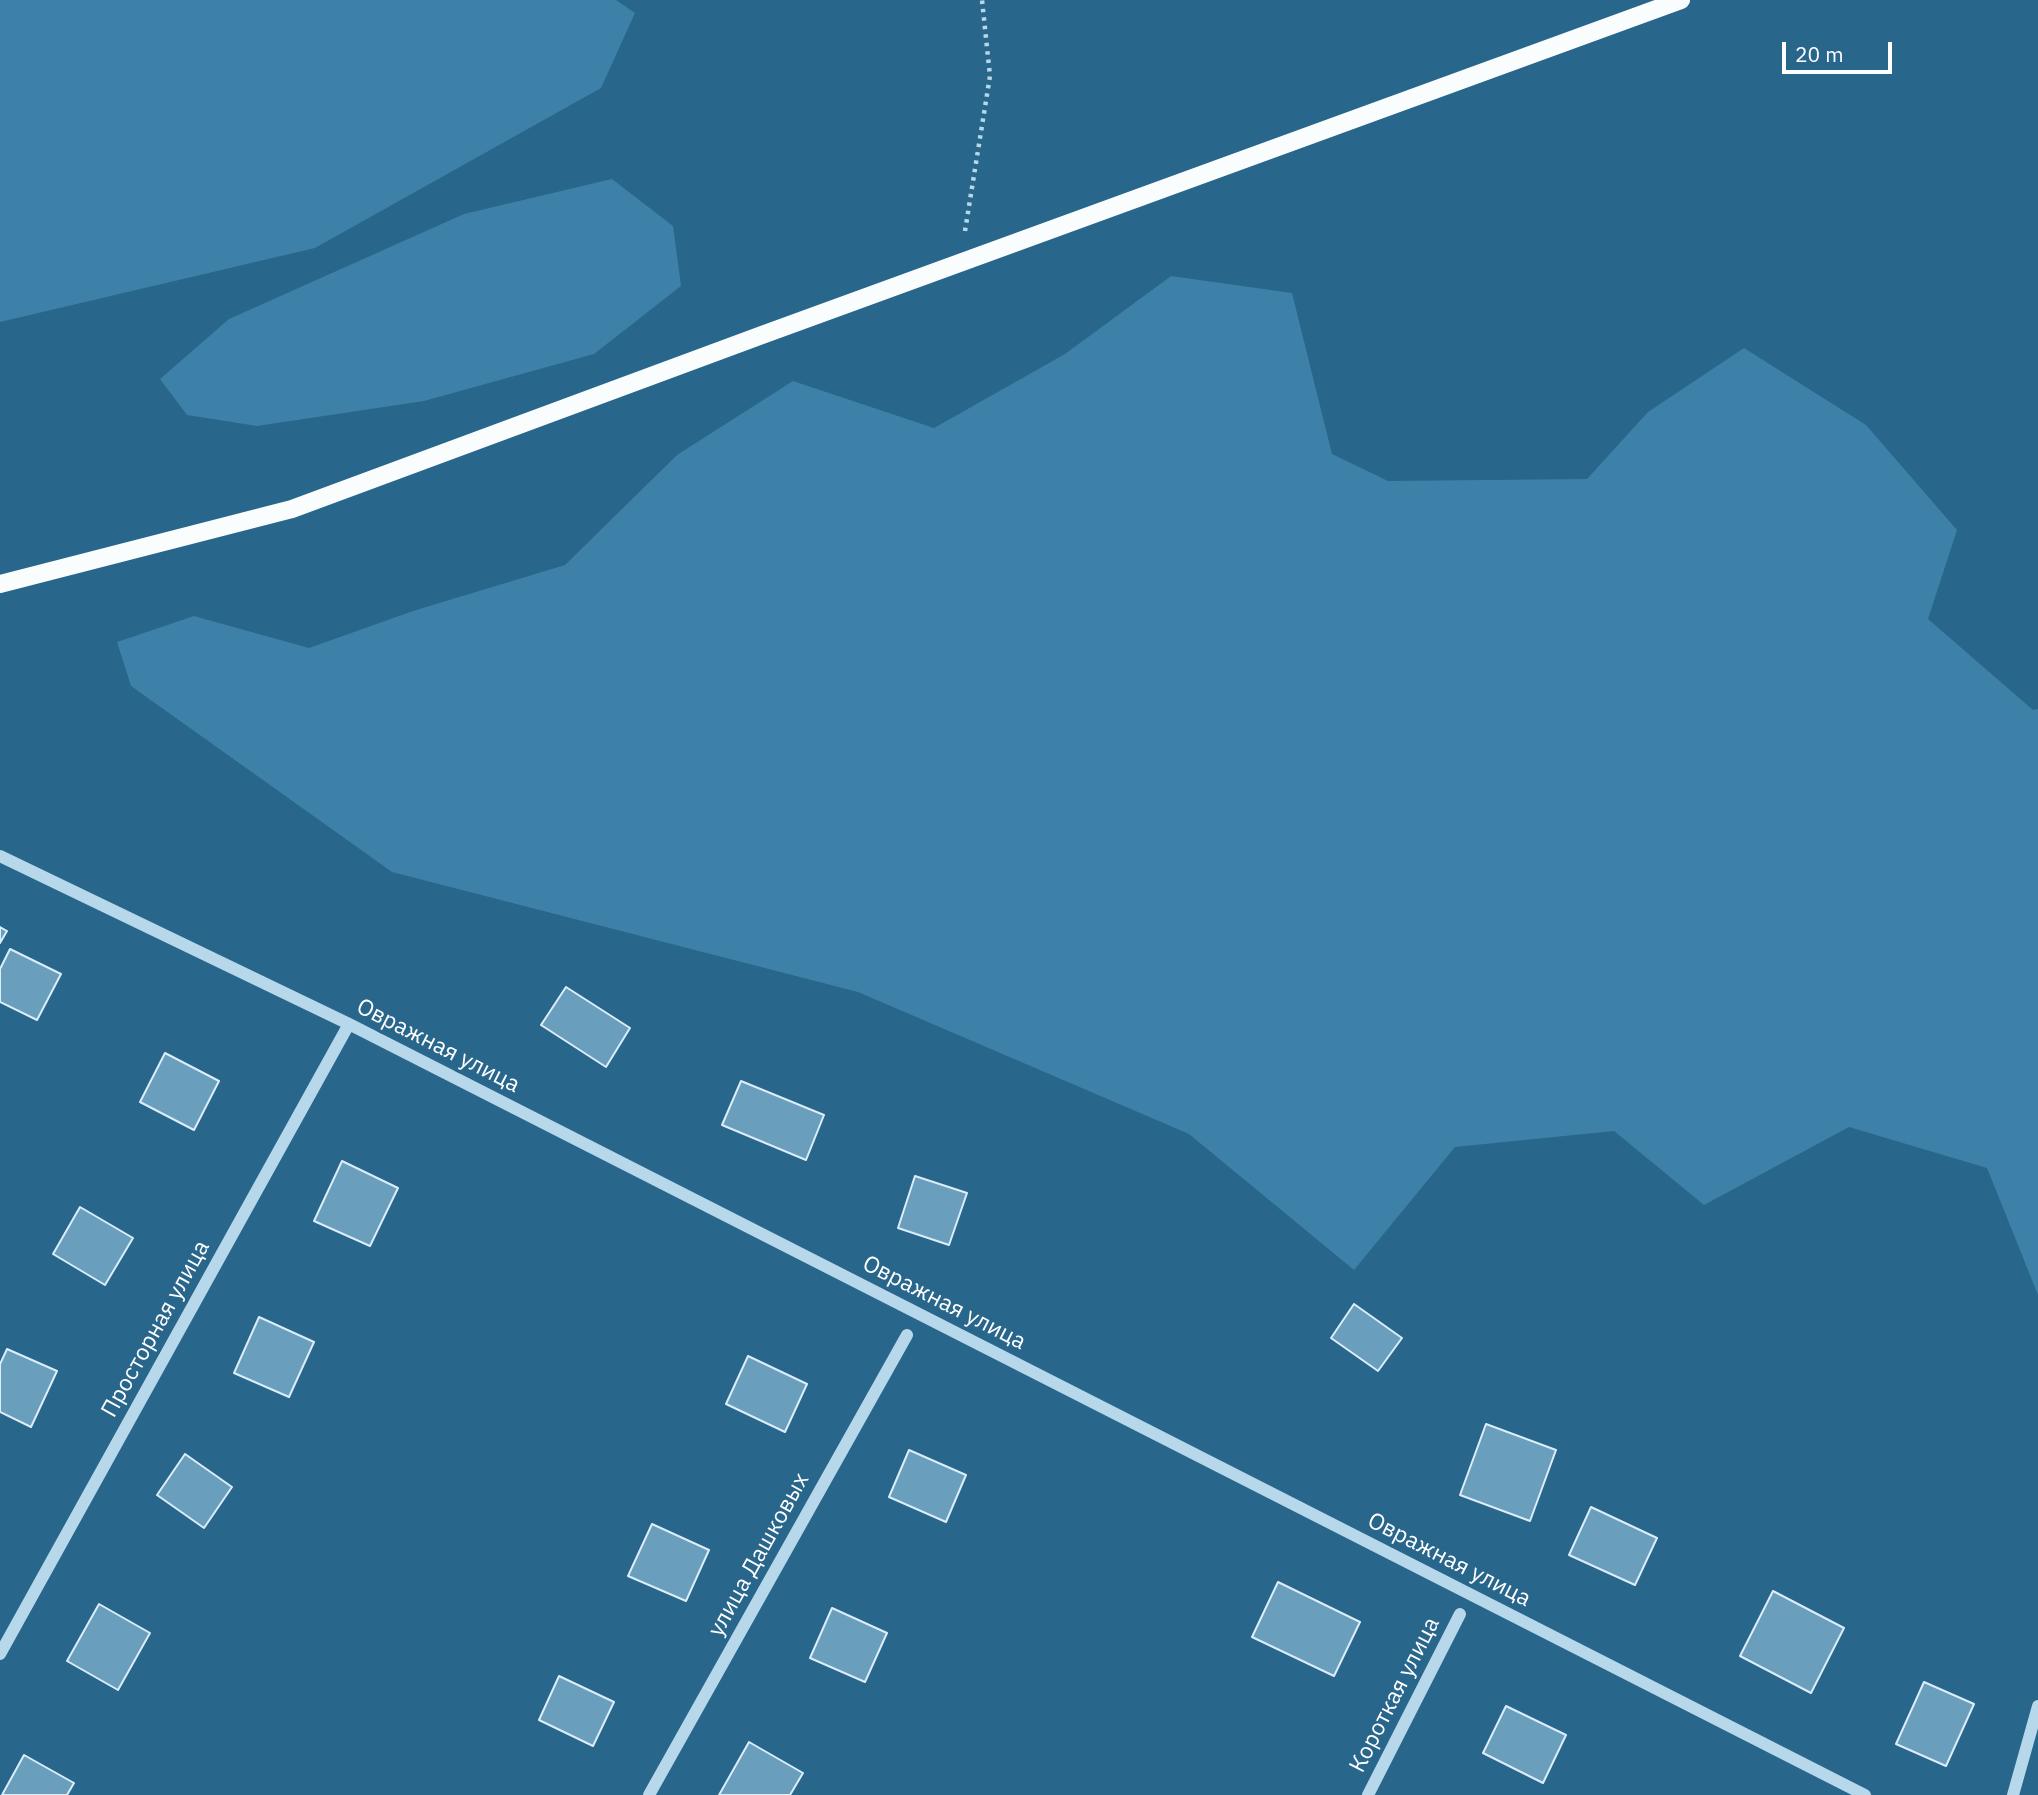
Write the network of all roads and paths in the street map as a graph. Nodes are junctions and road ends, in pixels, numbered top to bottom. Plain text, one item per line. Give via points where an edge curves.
1 (982, 0) edge
2 (1681, 0) edge
3 (960, 262) junction
4 (0, 584) edge
5 (0, 856) edge
6 (349, 1024) junction
7 (906, 1335) dead end
8 (1460, 1614) dead end
9 (0, 1654) edge
10 (2038, 1706) edge
11 (649, 1795) edge
12 (1368, 1795) edge
13 (1865, 1795) edge
14 (2013, 1795) edge

1 - 3 path via 990,76
2 - 3 main road
3 - 4 main road via 292,509
5 - 6 street, Овражная улица
6 - 9 street, Просторная улица
6 - 13 street, Овражная улица
7 - 11 street, улица Дашковых
8 - 12 street, Короткая улица
10 - 14 street

